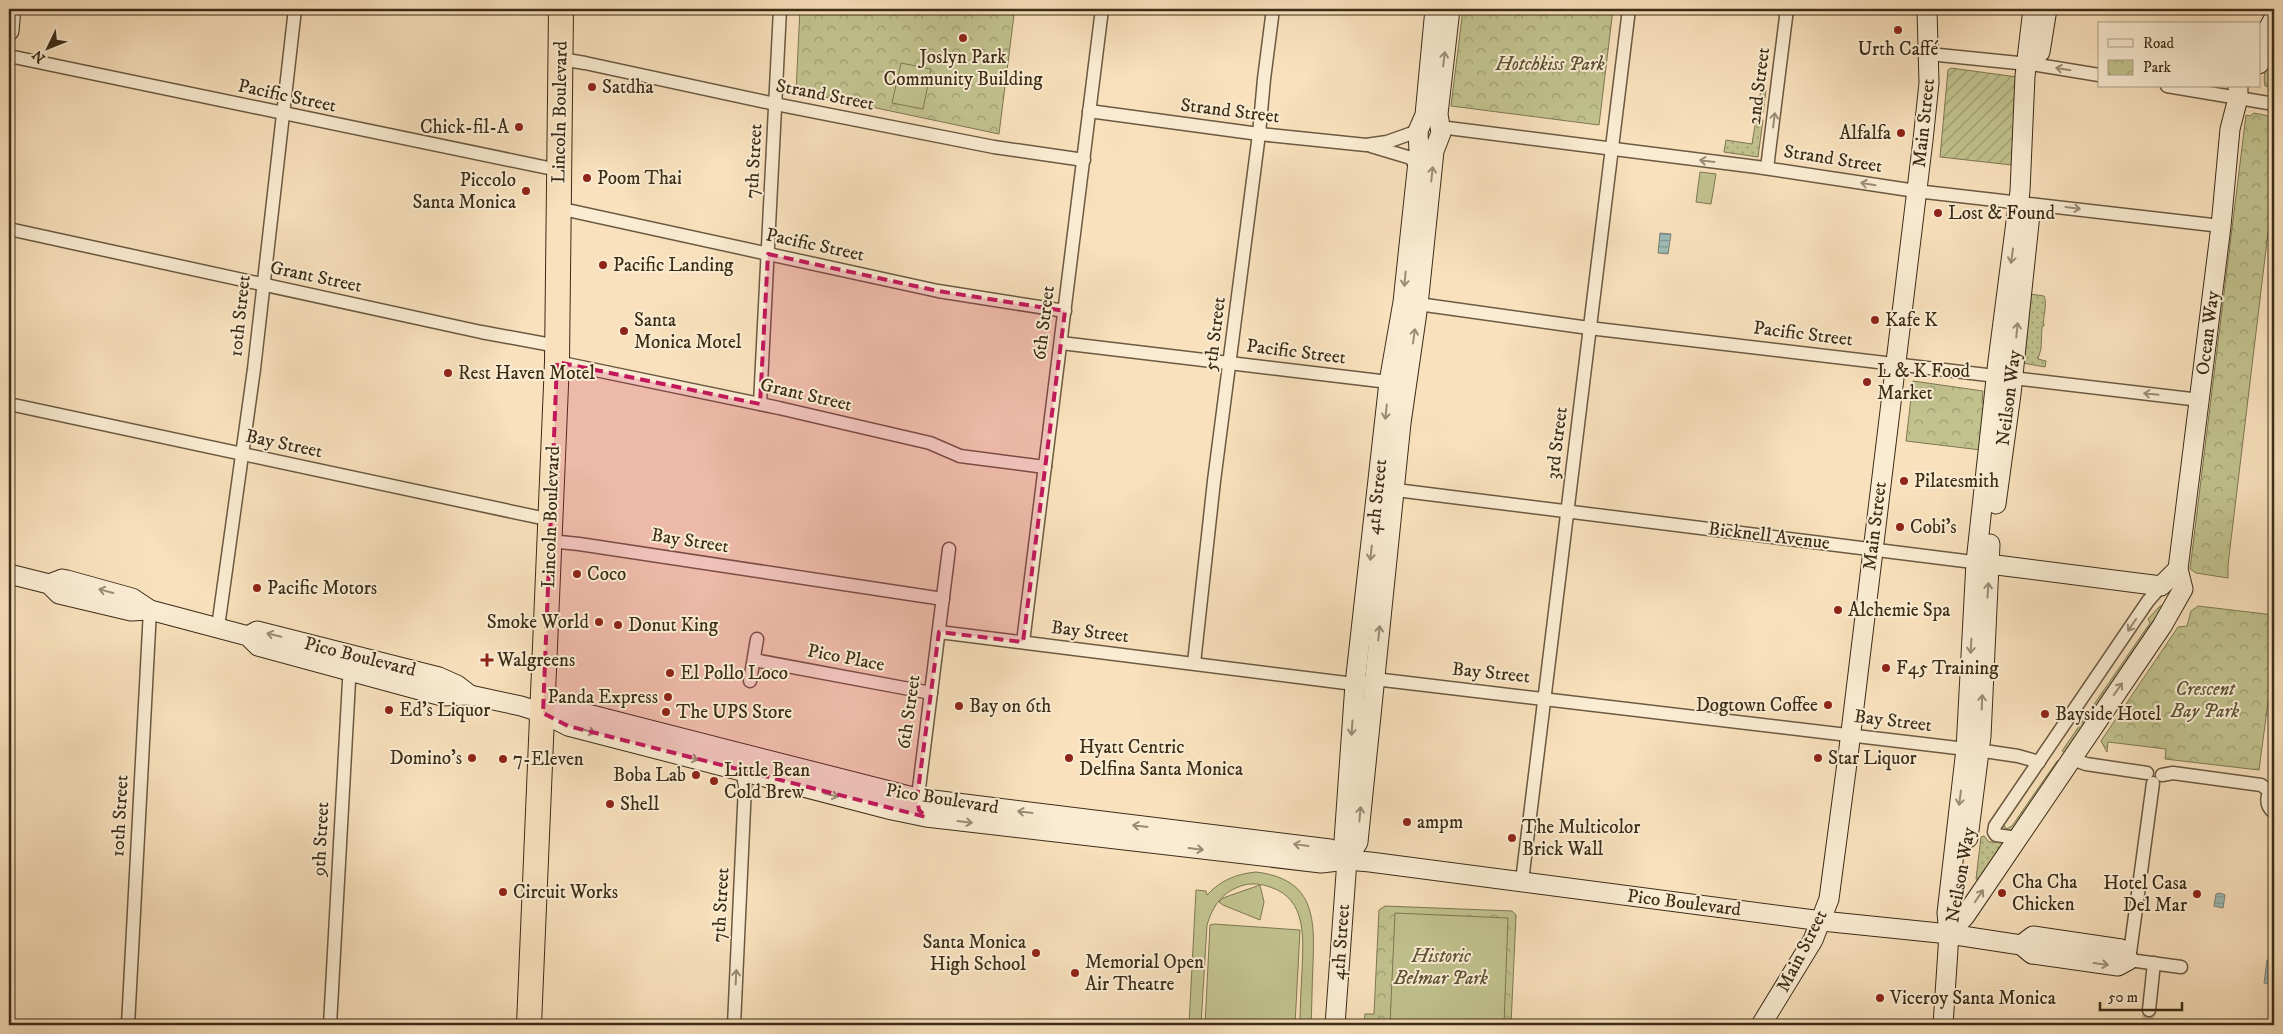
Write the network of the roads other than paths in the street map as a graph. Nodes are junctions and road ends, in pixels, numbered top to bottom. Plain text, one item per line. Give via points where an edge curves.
1 (11, 9) edge
2 (295, 9) edge
3 (561, 9) edge
4 (780, 9) edge
5 (1102, 9) edge
6 (1273, 9) edge
7 (1435, 9) edge
8 (1450, 9) edge
9 (1629, 9) edge
10 (1787, 9) edge
11 (1926, 9) edge
12 (2033, 9) edge
13 (2046, 9) edge
14 (2274, 18) edge
15 (9, 31) edge
16 (2274, 36) edge
17 (2260, 44) edge
18 (1929, 54) junction
19 (9, 56) edge
20 (561, 59) junction
21 (2260, 62) edge
22 (2032, 64) junction
23 (2098, 75) edge
24 (2204, 88) edge
25 (2241, 90) edge
26 (775, 104) junction
27 (2274, 104) edge
28 (1089, 111) junction
29 (283, 114) junction
30 (1429, 130) junction
31 (1260, 134) junction
32 (1366, 145) junction
33 (1612, 149) junction
34 (1084, 160) junction
35 (1767, 168) junction
36 (558, 170) junction
37 (1418, 170) junction
38 (1916, 191) junction
39 (2025, 203) junction
40 (558, 208) junction
41 (2221, 226) junction
42 (9, 229) edge
43 (768, 254) junction
44 (262, 284) junction
45 (1411, 303) junction
46 (1065, 311) junction
47 (1590, 328) junction
48 (1061, 343) junction
49 (557, 354) junction
50 (1230, 363) junction
51 (1895, 364) junction
52 (2004, 377) junction
53 (1398, 383) junction
54 (2200, 400) junction
55 (9, 404) edge
56 (760, 404) junction
57 (242, 454) junction
58 (1045, 468) junction
59 (1386, 488) junction
60 (1568, 510) junction
61 (551, 531) junction
62 (949, 549) dead end
63 (1872, 549) junction
64 (1982, 563) junction
65 (2178, 569) junction
66 (9, 574) edge
67 (2161, 586) junction
68 (943, 598) junction
69 (150, 610) junction
70 (218, 627) junction
71 (939, 632) junction
72 (757, 639) dead end
73 (1023, 642) junction
74 (754, 660) junction
75 (350, 663) junction
76 (1194, 663) junction
77 (750, 681) dead end
78 (1364, 683) junction
79 (931, 693) junction
80 (1545, 698) junction
81 (542, 713) junction
82 (1851, 735) junction
83 (1973, 750) junction
84 (736, 751) junction
85 (2072, 759) junction
86 (2039, 762) junction
87 (2154, 777) junction
88 (748, 778) junction
89 (2272, 789) edge
90 (916, 798) junction
91 (2274, 813) edge
92 (926, 817) junction
93 (2017, 838) junction
94 (1347, 860) junction
95 (1522, 882) junction
96 (1822, 921) junction
97 (1949, 934) junction
98 (2129, 960) junction
99 (2154, 963) junction
100 (2181, 966) dead end
101 (2149, 1010) tunnel mouth
102 (128, 1025) edge
103 (330, 1025) edge
104 (529, 1025) edge
105 (734, 1025) edge
106 (1335, 1025) edge
107 (1761, 1025) edge
108 (1943, 1025) edge

1 - 15 main road
2 - 29 street, 10th Street
3 - 20 highway, Lincoln Boulevard
4 - 26 street, 7th Street
5 - 28 street, 6th Street
6 - 31 street, 5th Street
7 - 30 main road, 4th Street via 1425,115
30 -> 8 main road, 4th Street via 1438,114
9 - 33 street, 3rd Street
35 -> 10 street, 2nd Street
11 - 18 main road, Main Street
12 - 22 main road, Neilson Way
13 - 22 main road, Neilson Way
14 - 17 main road
16 - 21 main road
18 - 22 street
18 - 38 main road, Main Street via 1928,94
19 - 29 street, Pacific Street
20 - 26 street, Strand Street
20 - 36 highway, Lincoln Boulevard
23 -> 22 street
22 - 39 main road, Neilson Way
24 - 25 street
25 - 27 street
25 - 41 main road, Ocean Way via 2230,129
26 - 34 street, Strand Street via 994,147
26 - 43 street, 7th Street
28 - 31 street, Strand Street
28 - 34 street, 6th Street
29 - 36 street, Pacific Street
29 - 44 street, 10th Street
30 - 32 street, Strand Street
30 - 33 street, Strand Street
30 - 37 main road, 4th Street via 1420,147
45 -> 30 main road, 4th Street via 1434,155
31 - 32 street, Strand Street
31 - 50 street, 5th Street
32 - 37 street, Strand Street via 1409,157
35 -> 33 street, Strand Street
33 - 47 street, 3rd Street
34 - 46 street, 6th Street
38 -> 35 street, Strand Street
36 - 40 highway, Lincoln Boulevard
37 -> 45 main road, 4th Street
38 - 39 street, Strand Street
38 - 51 main road, Main Street
39 -> 41 street, Strand Street
39 - 52 main road, Neilson Way
40 - 43 street, Pacific Street
40 - 49 highway, Lincoln Boulevard
41 - 54 main road, Ocean Way
42 - 44 street, Grant Street
43 - 46 street, Pacific Street via 938,291
43 - 56 street, 7th Street
44 - 49 street, Grant Street via 481,332
44 - 57 street, 10th Street
45 - 47 street, Pacific Street
45 - 53 main road, 4th Street
46 - 48 street, 6th Street
47 - 51 street, Pacific Street
47 - 60 street, 3rd Street
48 - 50 street, Pacific Street
48 - 58 street, 6th Street
49 - 56 street, Grant Street via 580,365
49 - 61 highway, Lincoln Boulevard
50 - 53 street, Pacific Street
50 - 76 street, 5th Street
51 - 52 street, Pacific Street
51 - 63 main road, Main Street
54 -> 52 street, Pacific Street
52 - 64 main road, Neilson Way
53 - 59 main road, 4th Street
54 - 65 main road, Ocean Way
55 - 57 street, Bay Street
56 - 58 street, Grant Street via 930,443 960,456
57 - 61 street, Bay Street
57 - 70 street, 10th Street
58 - 73 street, 6th Street
59 - 60 street, Bicknell Avenue
59 - 78 main road, 4th Street
60 - 63 street, Bicknell Avenue
60 - 80 street, 3rd Street
61 - 68 street, Bay Street via 579,544
61 - 81 highway, Lincoln Boulevard
62 - 68 street, 6th Street
63 - 64 street, Bicknell Avenue
63 - 82 main road, Main Street
64 - 67 main road, Bicknell Avenue
64 - 83 main road, Neilson Way
65 - 67 main road
85 -> 65 main road, Ocean Way via 2162,626 2183,589
66 - 69 main road, Pico Boulevard via 49,584 59,594 131,611
67 -> 86 street
68 - 71 street, 6th Street
69 - 70 main road, Pico Boulevard
69 - 102 street, 10th Street
70 - 75 main road, Pico Boulevard via 248,636 257,631
71 - 73 street, Bay Street
71 - 79 street, 6th Street
72 - 74 street
73 - 76 street, Bay Street
74 - 77 street
74 - 79 street, Pico Place
75 - 81 main road, Pico Boulevard via 439,677 470,695
75 - 103 street, 9th Street
76 - 78 street, Bay Street
78 - 80 street, Bay Street via 1383,680
78 - 94 main road, 4th Street via 1344,841
79 - 90 street, 6th Street
80 - 82 street, Bay Street
80 - 95 street, 3rd Street
81 - 84 main road, Pico Boulevard via 568,709
81 -> 88 main road, Pico Boulevard via 568,726
81 - 104 highway, Lincoln Boulevard
82 - 83 street, Bay Street
82 - 96 main road, Main Street via 1829,899
83 - 86 street, Bay Street
83 - 97 main road, Neilson Way via 1958,915
84 - 88 street, 7th Street
84 - 90 main road, Pico Boulevard
85 - 87 street
85 - 93 main road
86 - 93 street via 1995,826 1994,832 2000,837
87 - 89 street via 2173,773
87 - 98 street
88 -> 92 main road, Pico Boulevard
105 -> 88 street, 7th Street
89 - 91 street via 2267,800
90 - 92 street via 919,810
94 -> 90 main road, Pico Boulevard via 1330,849
92 -> 94 main road, Pico Boulevard via 1321,864
97 -> 93 main road via 1966,916
94 - 95 main road, Pico Boulevard
94 - 106 main road, 4th Street
95 - 96 main road, Pico Boulevard
96 - 97 main road, Pico Boulevard
96 - 107 main road, Main Street
97 - 98 main road, Pico Boulevard via 2021,945 2033,936 2072,951 2121,949
97 - 108 main road, Neilson Way
98 - 99 street, Pico Boulevard
99 - 100 street, Pico Boulevard
99 - 101 street

